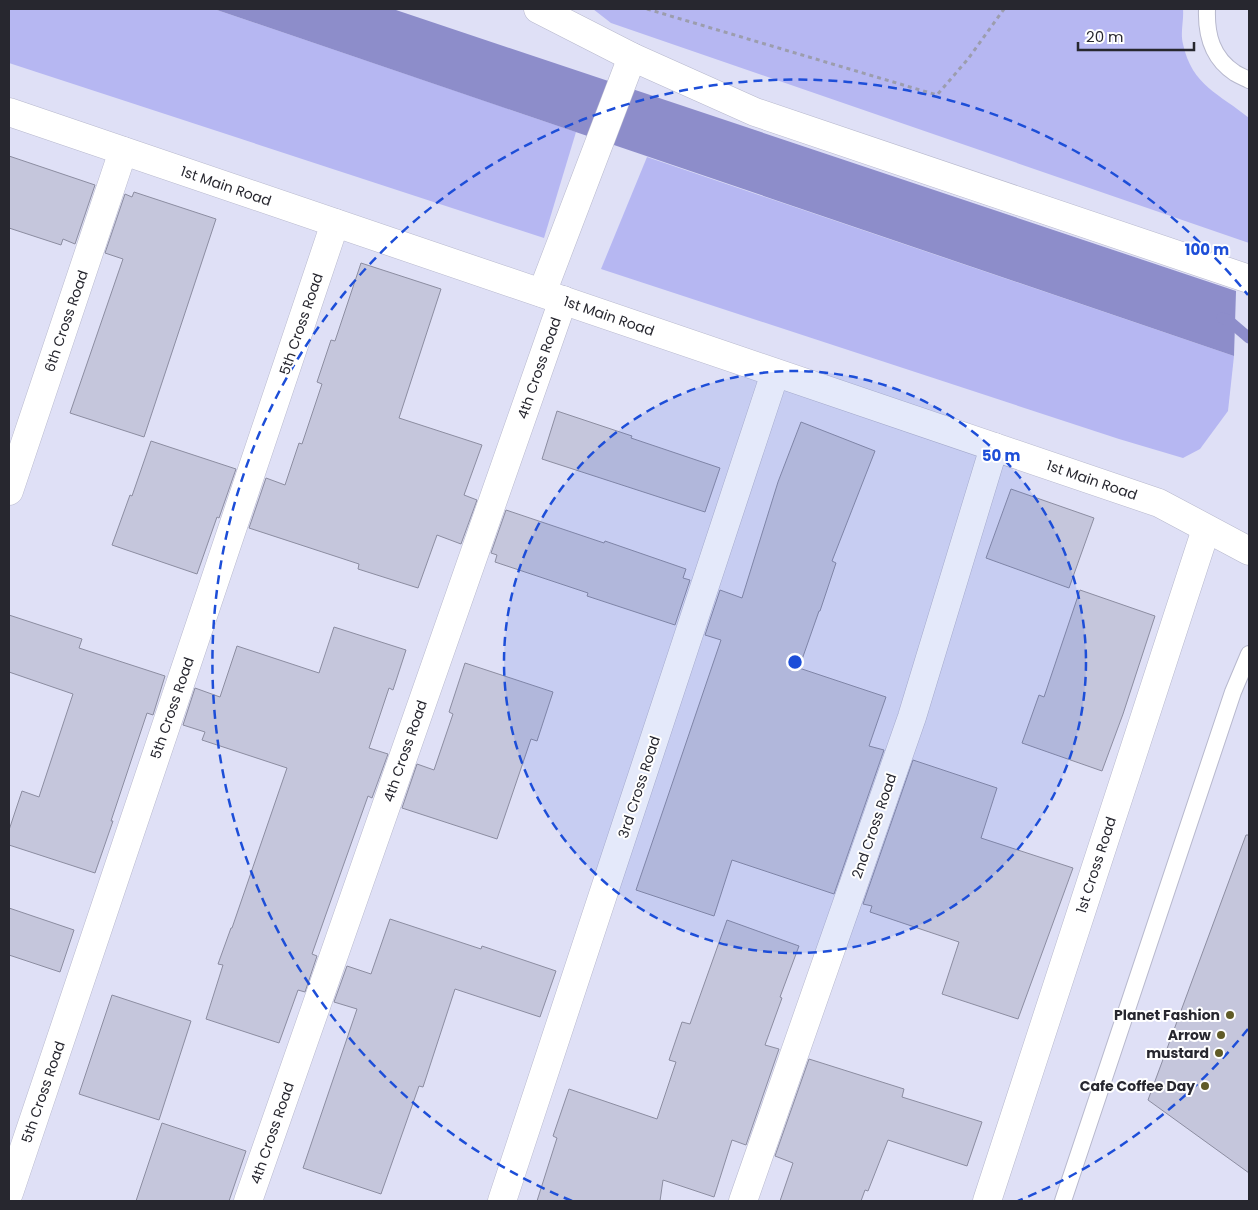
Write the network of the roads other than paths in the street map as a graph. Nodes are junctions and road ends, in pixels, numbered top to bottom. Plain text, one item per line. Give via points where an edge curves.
1 (538, 9) edge
2 (1207, 9) edge
3 (632, 57) junction
4 (1249, 80) edge
5 (9, 112) edge
6 (123, 151) junction
7 (335, 223) junction
8 (1249, 279) edge
9 (552, 297) junction
10 (775, 372) junction
11 (994, 447) junction
12 (9, 491) edge
13 (1206, 528) junction
14 (1249, 551) edge
15 (1249, 654) edge
16 (9, 1193) edge
17 (248, 1201) edge
18 (502, 1201) edge
19 (743, 1201) edge
20 (987, 1201) edge
21 (1063, 1201) edge

1 - 3 street
2 - 4 lane via 1207,29 1216,55 1225,65
3 - 8 street via 755,112
3 - 9 street, 4th Cross Road via 594,158
5 - 6 street, 1st Main Road
6 - 7 street, 1st Main Road
6 - 12 street, 6th Cross Road
7 - 9 street, 1st Main Road
7 - 16 street, 5th Cross Road
9 - 10 street, 1st Main Road
9 - 17 street, 4th Cross Road
10 - 11 street, 1st Main Road
10 - 18 street, 3rd Cross Road
11 - 13 street, 1st Main Road via 1159,503
11 - 19 street, 2nd Cross Road via 912,717
13 - 14 street, 1st Main Road
13 - 20 street, 1st Cross Road
15 - 21 lane via 1233,692

